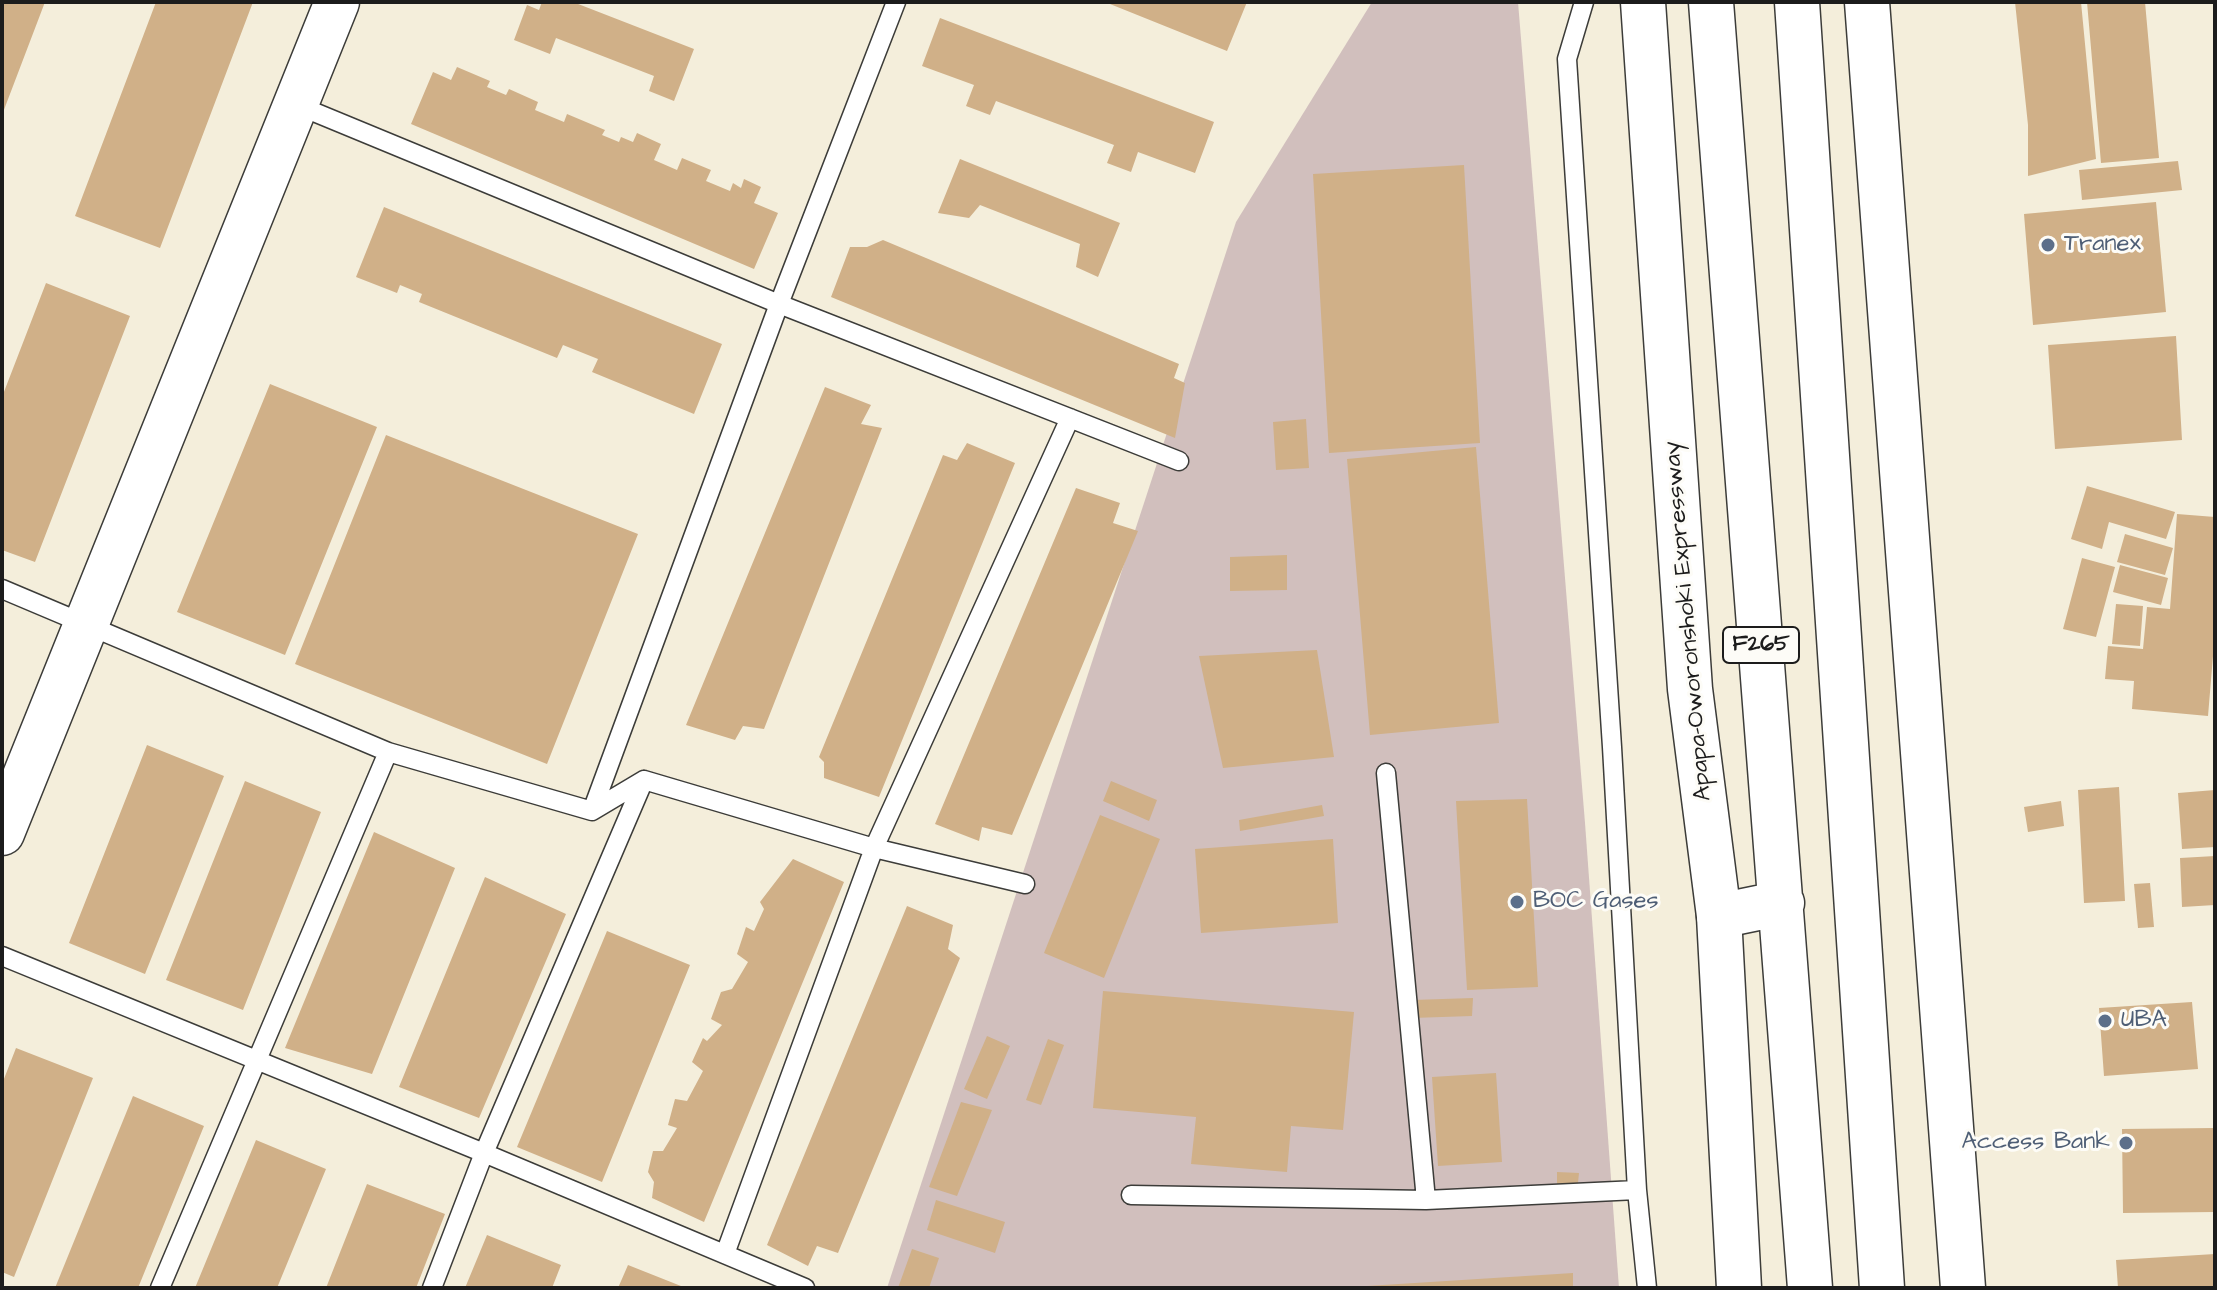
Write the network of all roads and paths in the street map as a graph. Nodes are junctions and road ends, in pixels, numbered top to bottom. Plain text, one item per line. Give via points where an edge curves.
1 (337, 2) edge
2 (896, 2) edge
3 (1584, 2) edge
4 (1643, 2) edge
5 (1711, 2) edge
6 (1797, 2) edge
7 (1867, 2) edge
8 (297, 105) junction
9 (779, 304) junction
10 (1070, 418) junction
11 (1179, 461) dead end
12 (2, 589) edge
13 (87, 625) junction
14 (388, 752) junction
15 (1386, 773) dead end
16 (644, 780) junction
17 (592, 811) junction
18 (2, 833) edge
19 (874, 848) junction
20 (1025, 884) dead end
21 (1782, 903) junction
22 (1719, 916) junction
23 (2, 956) edge
24 (256, 1060) junction
25 (484, 1153) junction
26 (1637, 1190) junction
27 (1131, 1195) dead end
28 (1426, 1200) junction
29 (725, 1254) junction
30 (160, 1288) edge
31 (432, 1288) edge
32 (805, 1288) edge
33 (1647, 1288) edge
34 (1739, 1288) edge
35 (1810, 1288) edge
36 (1882, 1288) edge
37 (1963, 1288) edge

1 - 8 main road
2 - 9 lane
3 - 26 lane via 1567,59
4 - 22 main road, Apapa-Oworonshoki Expressway via 1690,689
5 - 21 main road, F265
6 - 36 main road
7 - 37 main road
8 - 9 lane
8 - 13 main road
9 - 10 lane
9 - 17 lane
10 - 11 lane
10 - 19 lane
12 - 13 lane
13 - 14 lane
13 - 18 main road
14 - 17 lane
14 - 24 lane
15 - 28 lane
16 - 17 lane
16 - 19 lane
16 - 25 lane
19 - 20 lane
19 - 29 lane
21 - 22 main road
21 - 35 main road, F265
22 - 34 main road, Apapa-Oworonshoki Expressway
23 - 24 lane
24 - 25 lane
24 - 30 lane
25 - 29 lane
25 - 31 lane
26 - 28 lane
26 - 33 lane
27 - 28 lane
29 - 32 lane

